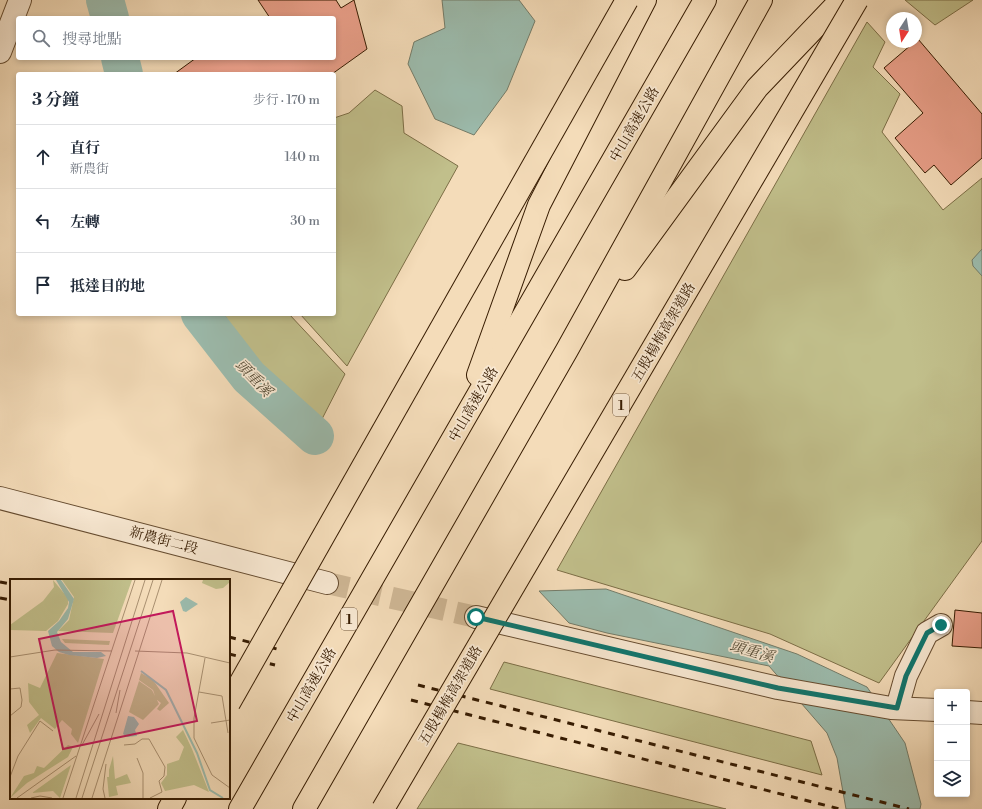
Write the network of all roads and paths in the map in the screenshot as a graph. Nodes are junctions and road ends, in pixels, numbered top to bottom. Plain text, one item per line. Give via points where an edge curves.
1 (20, 0) edge
2 (628, 0) edge
3 (645, 0) edge
4 (705, 0) edge
5 (761, 0) edge
6 (840, 0) edge
7 (857, 0) edge
8 (0, 52) edge
9 (567, 350) junction
10 (458, 429) junction
11 (0, 498) edge
12 (327, 583) tunnel mouth
13 (476, 617) tunnel mouth
14 (941, 625) dead end
15 (230, 701) edge
16 (894, 708) junction
17 (934, 710) edge
18 (970, 712) edge
19 (982, 713) edge
20 (174, 799) edge
21 (169, 809) edge
22 (240, 809) edge
23 (304, 809) edge
24 (383, 809) edge

1 - 8 street
2 - 15 highway, bridge
3 - 10 highway via 539,205
4 - 10 highway, 中山高速公路 / 1
5 - 9 highway
6 - 9 highway via 757,88
7 - 24 highway, 五股楊梅高架道路 / 1, bridge
9 - 23 highway
10 - 22 highway, 中山高速公路 / 1
11 - 12 street, 新農街二段
13 - 16 street via 778,688
14 - 16 street via 927,633
16 - 17 street
18 - 19 street
20 - 21 highway

